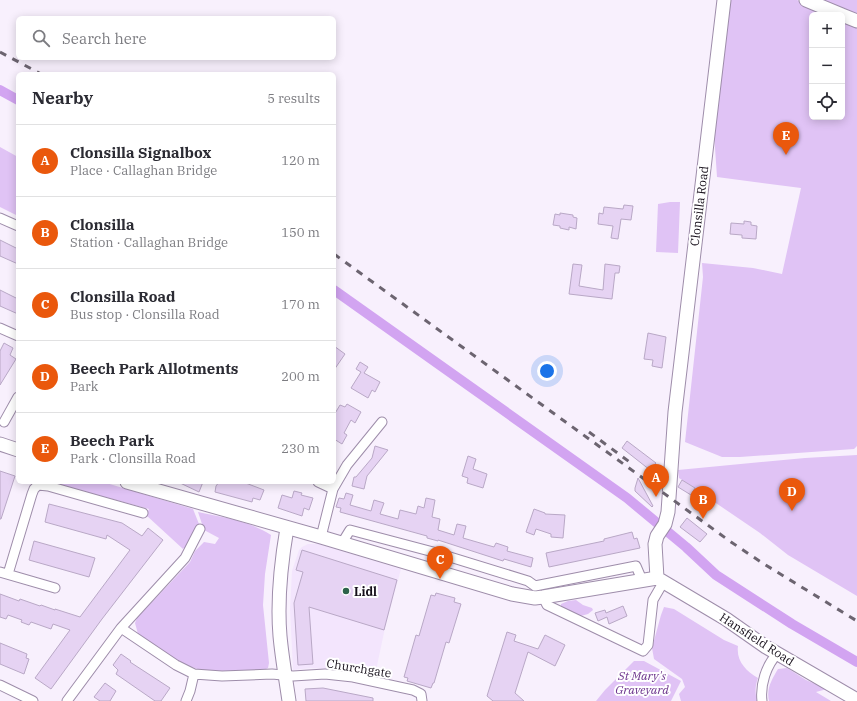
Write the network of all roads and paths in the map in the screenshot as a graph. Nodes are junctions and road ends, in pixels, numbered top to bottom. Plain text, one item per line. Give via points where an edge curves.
1 (724, 0) edge
2 (806, 0) edge
3 (835, 12) edge
4 (845, 16) edge
5 (857, 21) edge
6 (0, 218) edge
7 (16, 225) edge
8 (0, 328) edge
9 (16, 335) edge
10 (16, 401) edge
11 (4, 422) dead end
12 (382, 422) dead end
13 (0, 444) edge
14 (16, 449) edge
15 (134, 484) edge
16 (322, 484) edge
17 (336, 484) edge
18 (336, 484) edge
19 (333, 489) junction
20 (142, 513) dead end
21 (287, 528) junction
22 (200, 529) dead end
23 (321, 537) junction
24 (342, 543) junction
25 (437, 553) junction
26 (432, 570) junction
27 (4, 573) edge
28 (596, 575) junction
29 (642, 580) junction
30 (660, 580) junction
31 (55, 588) dead end
32 (598, 588) junction
33 (538, 594) junction
34 (120, 628) junction
35 (778, 654) junction
36 (194, 674) junction
37 (285, 675) junction
38 (0, 685) edge
39 (857, 700) edge
40 (33, 701) edge
41 (67, 701) edge
42 (186, 701) edge
43 (289, 701) edge
44 (422, 701) edge
45 (762, 701) edge

1 - 30 main road, Clonsilla Road via 675,412 666,520 655,544
2 - 3 main road
4 - 5 main road
6 - 7 street
8 - 9 street
10 - 11 street
12 - 18 street via 347,465
13 - 14 main road
15 - 21 main road
16 - 19 street
17 - 19 street
19 - 23 street
20 - 27 street via 38,485 32,494
21 - 23 main road
21 - 37 main road via 279,610
22 - 34 street via 185,558
23 - 24 main road
24 - 25 street via 350,530
24 - 26 main road
25 - 26 street
25 - 33 street via 528,581
26 - 33 main road via 512,594
27 - 31 street
28 - 29 street via 636,566
28 - 32 street
28 - 33 street
29 - 30 main road
29 - 32 main road
30 - 33 street via 653,600 648,645 643,651 547,605
30 - 35 main road, Hansfield Road via 730,621
32 - 33 main road
34 - 36 street
34 - 41 street
35 - 39 main road, Hansfield Road
35 - 45 street via 771,660 766,672
36 - 37 street
36 - 42 street
37 - 43 main road
37 - 44 street, Churchgate via 325,674 353,677 413,690 421,694
38 - 40 street

